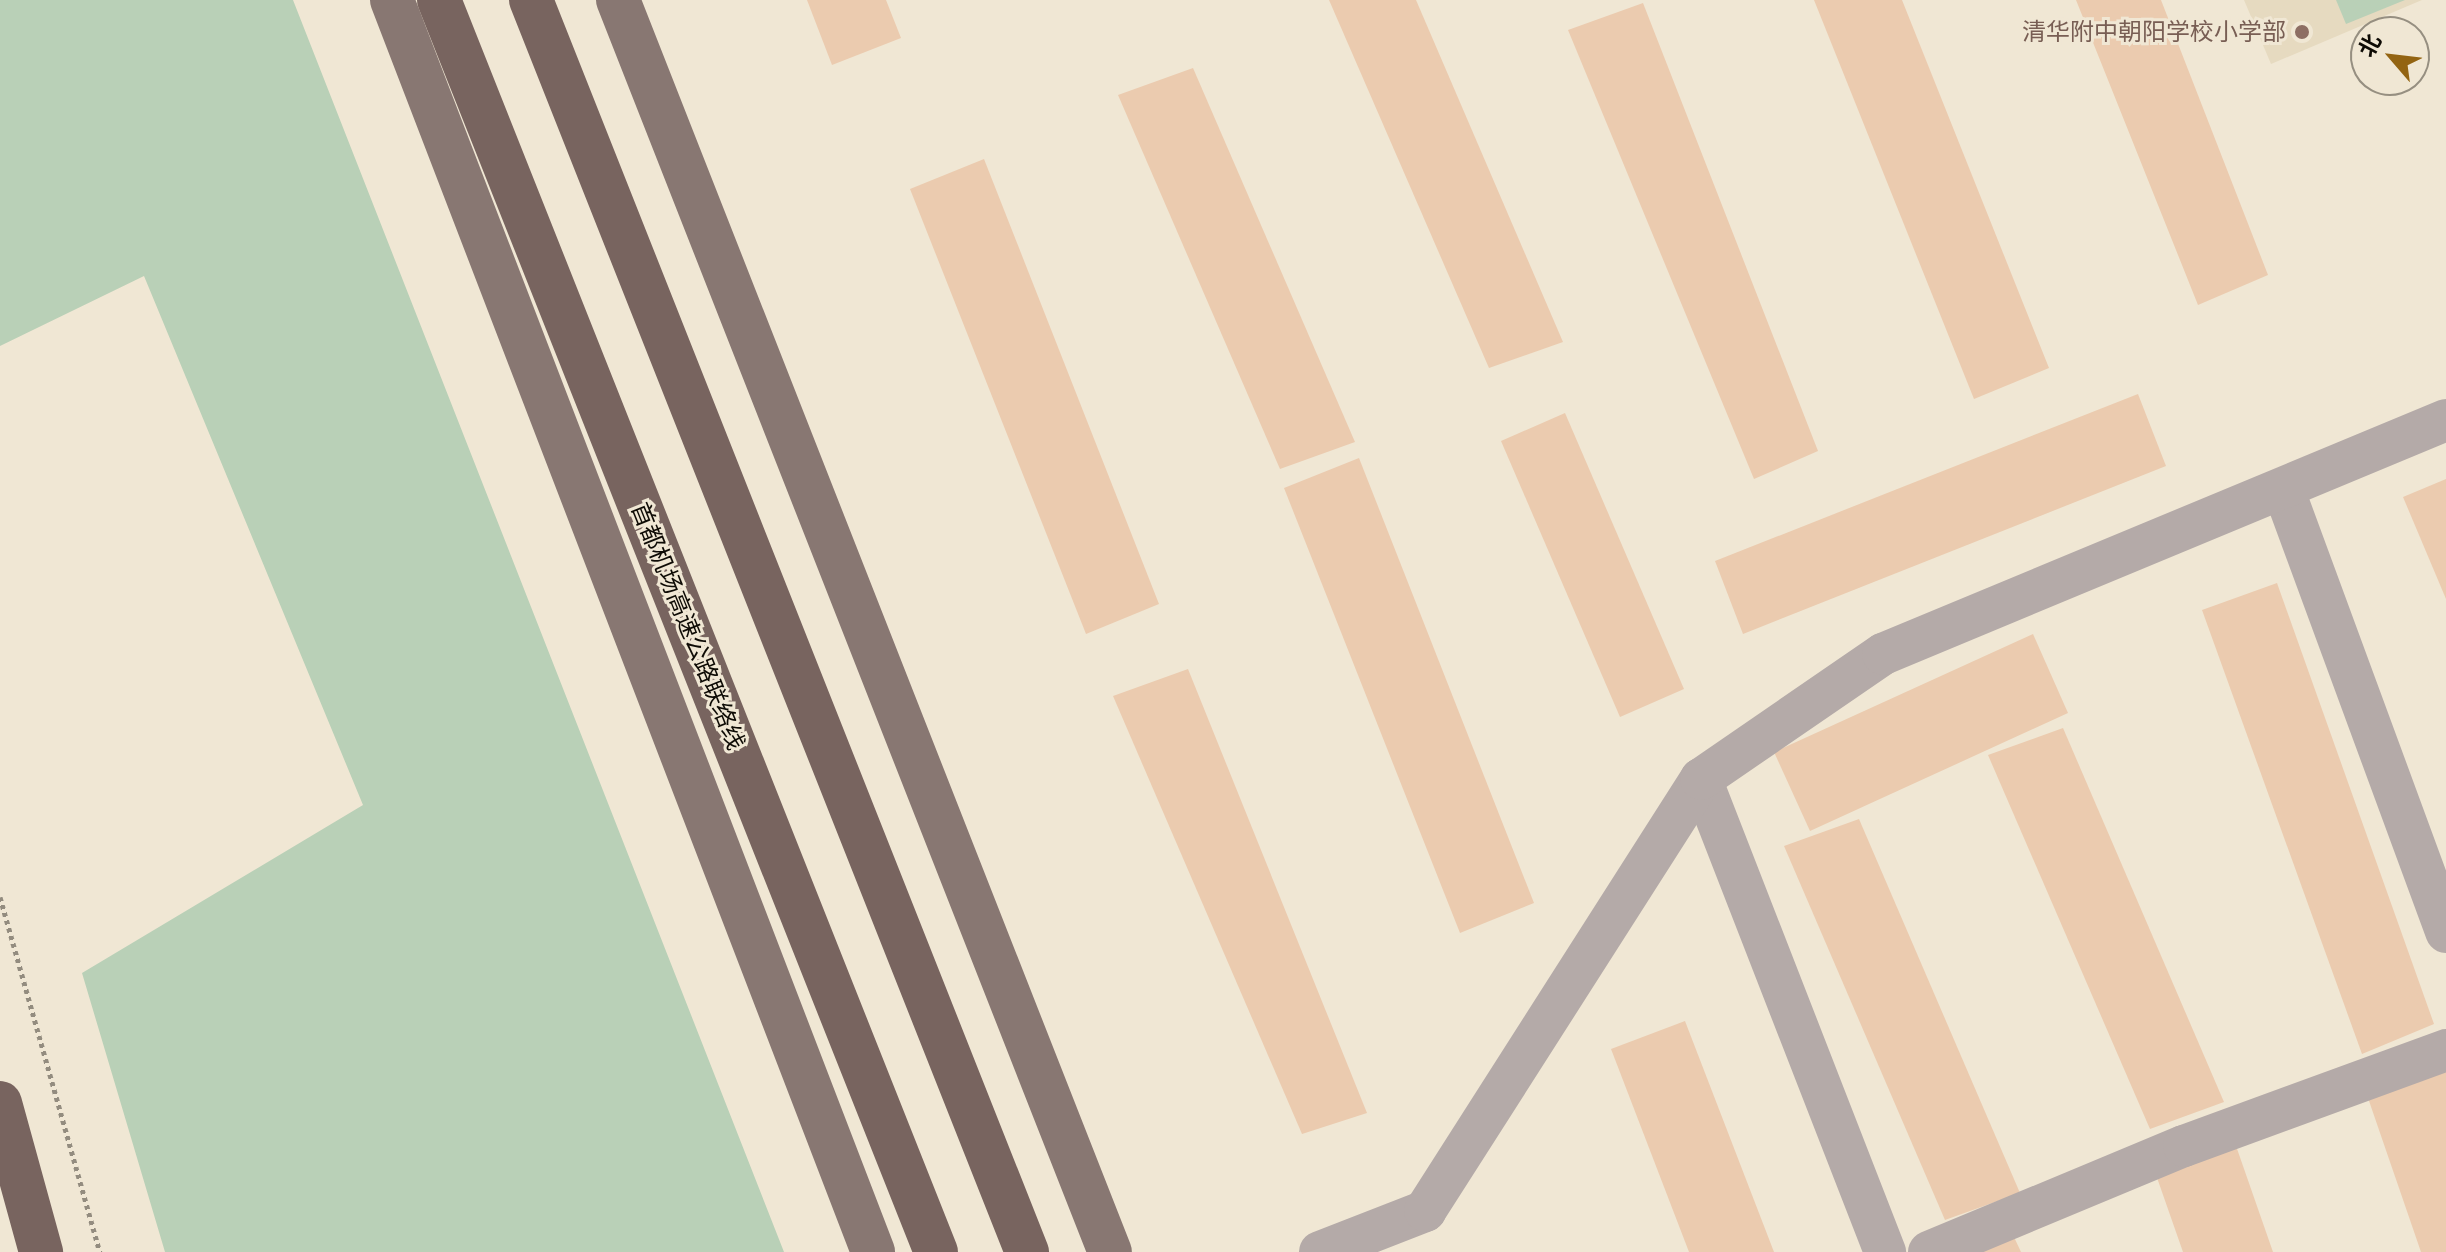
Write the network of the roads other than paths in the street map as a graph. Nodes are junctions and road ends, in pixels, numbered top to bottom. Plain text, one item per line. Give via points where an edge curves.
1 (392, 0) edge
2 (439, 0) edge
3 (531, 0) edge
4 (618, 0) edge
5 (2446, 420) edge
6 (2297, 485) junction
7 (1701, 779) junction
8 (2446, 852) edge
9 (2446, 932) edge
10 (2446, 1050) edge
11 (0, 1103) edge
12 (41, 1252) edge
13 (873, 1252) edge
14 (936, 1252) edge
15 (1027, 1252) edge
16 (1110, 1252) edge
17 (1320, 1252) edge
18 (1885, 1252) edge
19 (1929, 1252) edge

1 - 13 main road
2 - 14 highway, 首都机场高速公路联络线
3 - 15 highway
4 - 16 main road
5 - 6 street
6 - 7 street via 1883,654
6 - 8 street
6 - 9 street
7 - 17 street via 1425,1211
7 - 18 street
10 - 19 street via 2184,1146
11 - 12 highway

